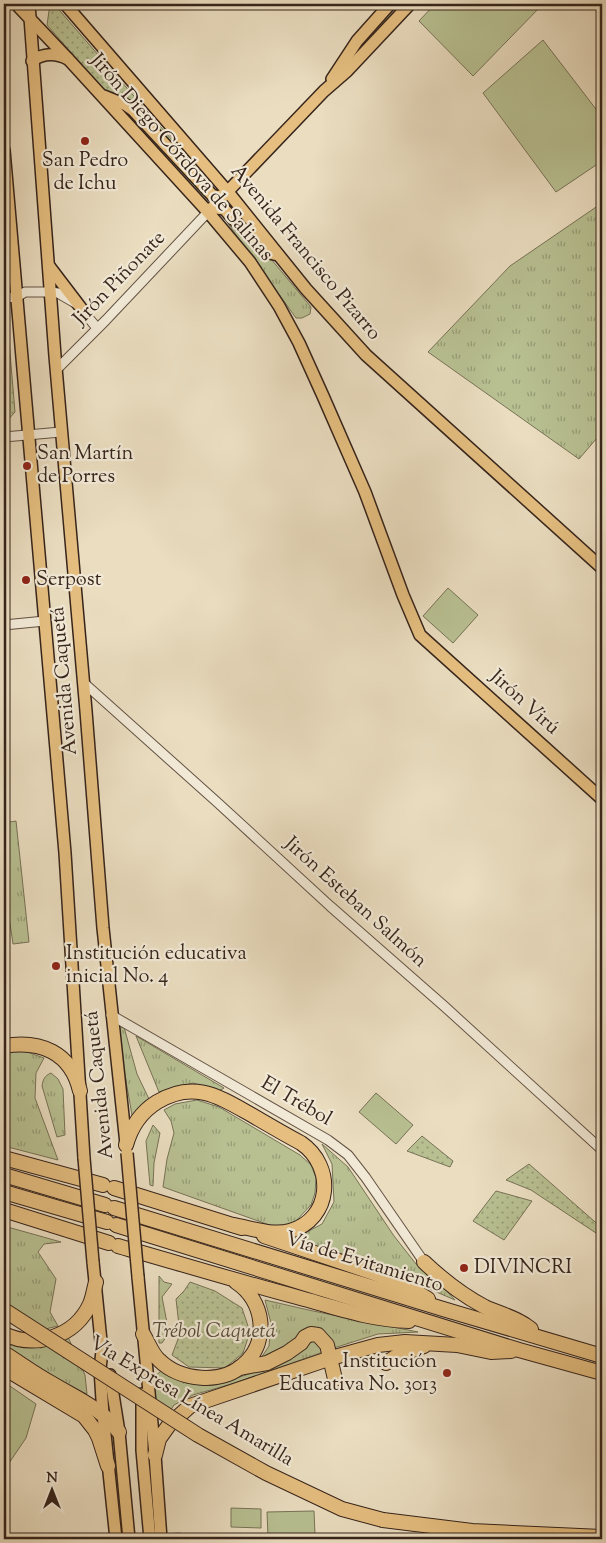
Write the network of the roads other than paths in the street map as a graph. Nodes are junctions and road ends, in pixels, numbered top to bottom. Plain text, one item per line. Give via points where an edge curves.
1 (16, 4) edge
2 (29, 4) edge
3 (65, 4) edge
4 (390, 4) edge
5 (410, 4) edge
6 (30, 19) junction
7 (32, 61) junction
8 (70, 61) junction
9 (326, 89) junction
10 (102, 96) junction
11 (4, 150) edge
12 (228, 192) junction
13 (208, 212) junction
14 (278, 255) junction
15 (49, 266) junction
16 (50, 292) junction
17 (17, 297) junction
18 (4, 298) edge
19 (81, 308) junction
20 (97, 328) junction
21 (56, 368) junction
22 (62, 432) junction
23 (29, 434) junction
24 (4, 437) edge
25 (602, 568) edge
26 (45, 621) junction
27 (4, 625) edge
28 (420, 634) joint
29 (84, 683) junction
30 (602, 799) edge
31 (111, 1015) junction
32 (4, 1046) edge
33 (80, 1091) junction
34 (127, 1149) junction
35 (602, 1150) edge
36 (4, 1158) edge
37 (4, 1175) edge
38 (4, 1192) edge
39 (6, 1211) edge
40 (233, 1225) junction
41 (424, 1262) joint
42 (226, 1278) junction
43 (96, 1282) junction
44 (443, 1309) junction
45 (4, 1310) edge
46 (429, 1321) junction
47 (4, 1334) edge
48 (143, 1334) junction
49 (539, 1336) junction
50 (438, 1343) junction
51 (519, 1350) junction
52 (102, 1351) junction
53 (4, 1353) edge
54 (145, 1355) junction
55 (602, 1356) edge
56 (331, 1358) junction
57 (386, 1362) dead end
58 (4, 1368) edge
59 (239, 1368) junction
60 (602, 1373) edge
61 (335, 1379) dead end
62 (103, 1416) junction
63 (119, 1432) junction
64 (155, 1455) junction
65 (108, 1466) junction
66 (602, 1538) edge
67 (116, 1539) edge
68 (129, 1539) edge
69 (150, 1539) edge
70 (161, 1539) edge

1 - 6 main road, Jirón Diego Córdova de Salinas
2 - 6 main road, Avenida Caquetá
3 - 12 main road, Avenida Francisco Pizarro
4 - 9 main road via 354,46
5 - 9 main road
6 - 7 main road, Avenida Caquetá
6 - 8 main road, Jirón Diego Córdova de Salinas
7 - 8 main road via 51,54
7 - 15 main road, Avenida Caquetá
8 - 10 main road, Jirón Diego Córdova de Salinas
9 - 12 main road
10 - 12 main road via 133,110 212,195 220,197
10 - 13 main road, Jirón Diego Córdova de Salinas
11 - 17 main road, Avenida Caquetá
12 - 13 main road
12 - 14 main road, Avenida Francisco Pizarro
13 - 14 main road via 218,208 225,210 262,249
13 - 20 street, Jirón Piñonate
13 - 28 main road, Jirón Diego Córdova de Salinas via 250,262 299,343 358,477
14 - 25 main road, Avenida Francisco Pizarro via 366,355
15 - 16 main road, Avenida Caquetá
15 - 19 main road
16 - 17 street via 25,292
16 - 19 street via 65,296
16 - 21 main road, Avenida Caquetá
17 - 18 street
17 - 23 main road, Avenida Caquetá
19 - 20 street
20 - 21 street, Jirón Piñonate
21 - 22 main road, Avenida Caquetá
22 - 23 street
22 - 29 main road, Avenida Caquetá
23 - 24 street
23 - 26 main road, Avenida Caquetá
26 - 27 street
26 - 33 main road, Avenida Caquetá via 70,922
28 - 30 main road, Jirón Virú
29 - 31 main road, Avenida Caquetá
29 - 35 street, Jirón Esteban Salmón
31 - 34 main road, Avenida Caquetá
31 - 41 street, El Trébol via 328,1140 348,1155
32 - 33 highway via 29,1044 51,1051 68,1065
33 - 43 main road, Avenida Caquetá, bridge
34 - 40 highway via 136,1122 155,1103 181,1092 201,1092 219,1096 312,1152 323,1172 324,1186 322,1201 310,1220 282,1232
34 - 48 main road, Avenida Caquetá, bridge
36 - 40 highway
37 - 44 highway, Vía de Evitamiento
38 - 46 highway, Vía de Evitamiento
39 - 42 highway
40 - 44 highway via 407,1286
41 - 49 highway via 455,1289 487,1308 525,1324
42 - 46 highway via 368,1316
42 - 59 highway via 253,1298 261,1322 255,1351
43 - 47 highway via 85,1312 62,1334 46,1340 29,1341
43 - 52 main road, Avenida Caquetá
44 - 49 highway, Vía de Evitamiento
45 - 66 highway, Vía Expresa Línea Amarilla, bridge via 198,1435 266,1474 342,1509 383,1520 472,1531
46 - 51 highway, Vía de Evitamiento
48 - 54 main road, Avenida Caquetá
48 - 59 highway via 157,1359 173,1371 187,1376 213,1377
49 - 55 highway, Vía de Evitamiento
50 - 51 highway via 491,1352
50 - 56 highway via 392,1343
50 - 57 highway
51 - 60 highway, Vía de Evitamiento
52 - 62 main road, Avenida Caquetá
52 - 63 main road, Avenida Caquetá via 110,1374
53 - 62 highway via 85,1401
54 - 64 main road, Avenida Caquetá
54 - 69 main road, Avenida Caquetá via 142,1450
56 - 59 highway via 324,1340 311,1334 287,1353 266,1363
56 - 61 highway
56 - 64 highway via 190,1406 169,1424
58 - 65 highway via 84,1416 99,1438
62 - 63 highway
62 - 65 main road, Avenida Caquetá
63 - 68 main road, Avenida Caquetá
64 - 70 main road, Avenida Caquetá
65 - 67 main road, Avenida Caquetá

